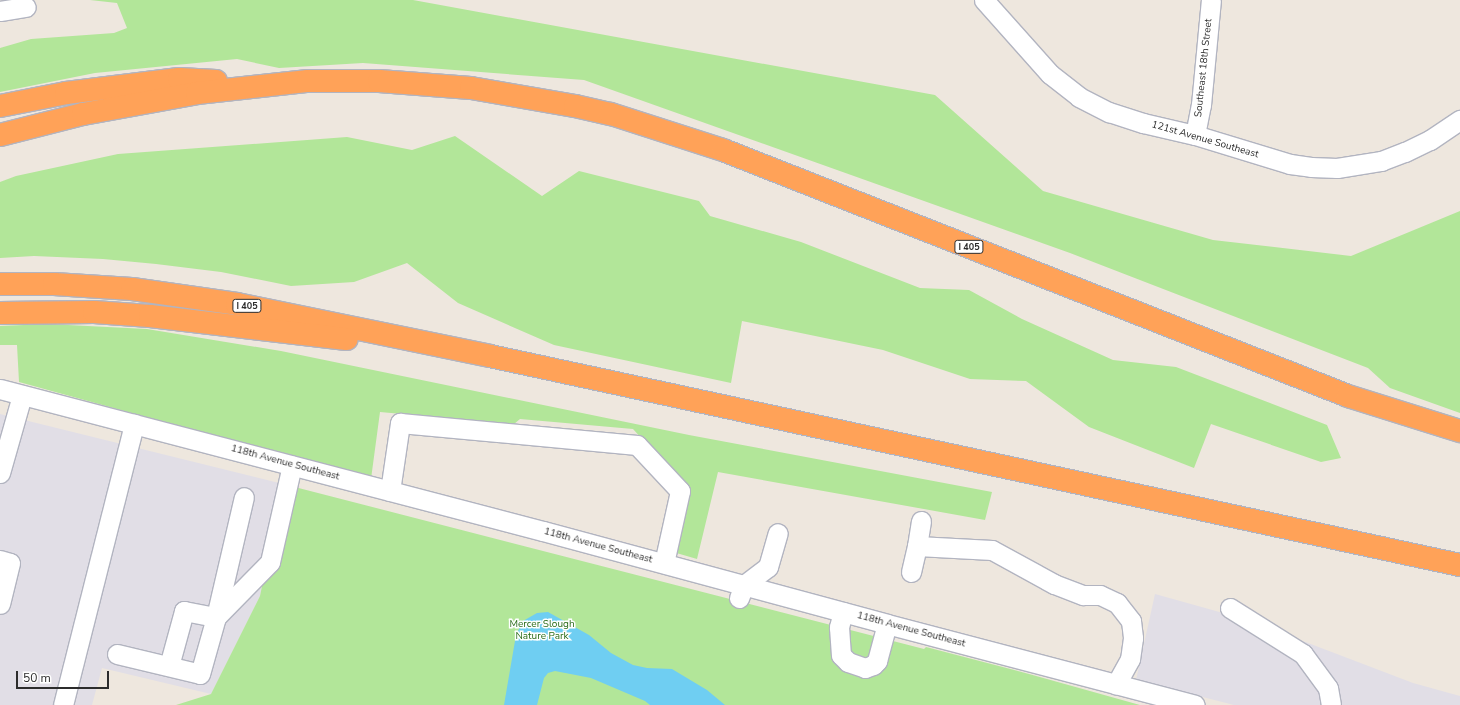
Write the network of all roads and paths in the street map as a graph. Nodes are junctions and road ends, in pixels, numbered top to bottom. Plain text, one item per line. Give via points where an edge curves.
1 (984, 0) edge
2 (1211, 0) edge
3 (26, 7) dead end
4 (0, 11) edge
5 (279, 83) junction
6 (0, 106) edge
7 (1460, 120) edge
8 (0, 135) edge
9 (1195, 135) junction
10 (0, 284) edge
11 (0, 313) edge
12 (490, 356) junction
13 (0, 389) edge
14 (22, 395) junction
15 (134, 424) junction
16 (1460, 432) edge
17 (292, 465) junction
18 (0, 473) edge
19 (390, 491) junction
20 (244, 497) dead end
21 (921, 521) dead end
22 (778, 533) dead end
23 (917, 546) junction
24 (0, 560) edge
25 (664, 563) junction
26 (1460, 565) edge
27 (910, 572) dead end
28 (742, 592) junction
29 (0, 604) edge
30 (1230, 608) dead end
31 (843, 612) junction
32 (216, 617) junction
33 (887, 624) junction
34 (117, 654) dead end
35 (169, 666) junction
36 (1116, 684) junction
37 (64, 705) edge
38 (1195, 705) edge
39 (1332, 705) edge

1 - 9 street, 121st Avenue Southeast via 1040,63 1079,98 1109,112 1143,123
2 - 9 street, Southeast 18th Street via 1202,105
3 - 4 street
5 - 6 highway via 179,79 66,93
5 - 8 highway, I 405 via 197,93 83,114
5 - 16 highway, I 405 via 308,80 378,81 471,88 611,114 723,150 1348,396
7 - 9 street, 121st Avenue Southeast via 1430,140 1405,152 1381,161 1338,168 1290,164
10 - 12 highway, I 405 via 54,284 132,289 237,304
11 - 12 highway via 94,312 150,316
12 - 26 highway, I 405
13 - 14 street, 118th Avenue Southeast
14 - 15 street, 118th Avenue Southeast
14 - 18 street
15 - 17 street, 118th Avenue Southeast
15 - 37 street
17 - 19 street, 118th Avenue Southeast
17 - 32 street via 270,562
19 - 25 street, 118th Avenue Southeast
19 - 25 street via 400,424 636,445 680,491
20 - 32 street
21 - 23 street
22 - 28 street via 768,567
23 - 27 street
23 - 36 street via 992,550 1054,584 1083,595 1100,595 1117,603 1130,621 1133,638 1130,659
24 - 29 street via 10,563
25 - 28 street, 118th Avenue Southeast
28 - 31 street, 118th Avenue Southeast
30 - 39 street via 1303,654 1328,688
31 - 33 street, 118th Avenue Southeast
31 - 33 street via 839,627 841,655 848,662 865,668 877,661
32 - 35 street via 184,610
32 - 35 street via 200,674
33 - 36 street, 118th Avenue Southeast
34 - 35 street
36 - 38 street, 118th Avenue Southeast

